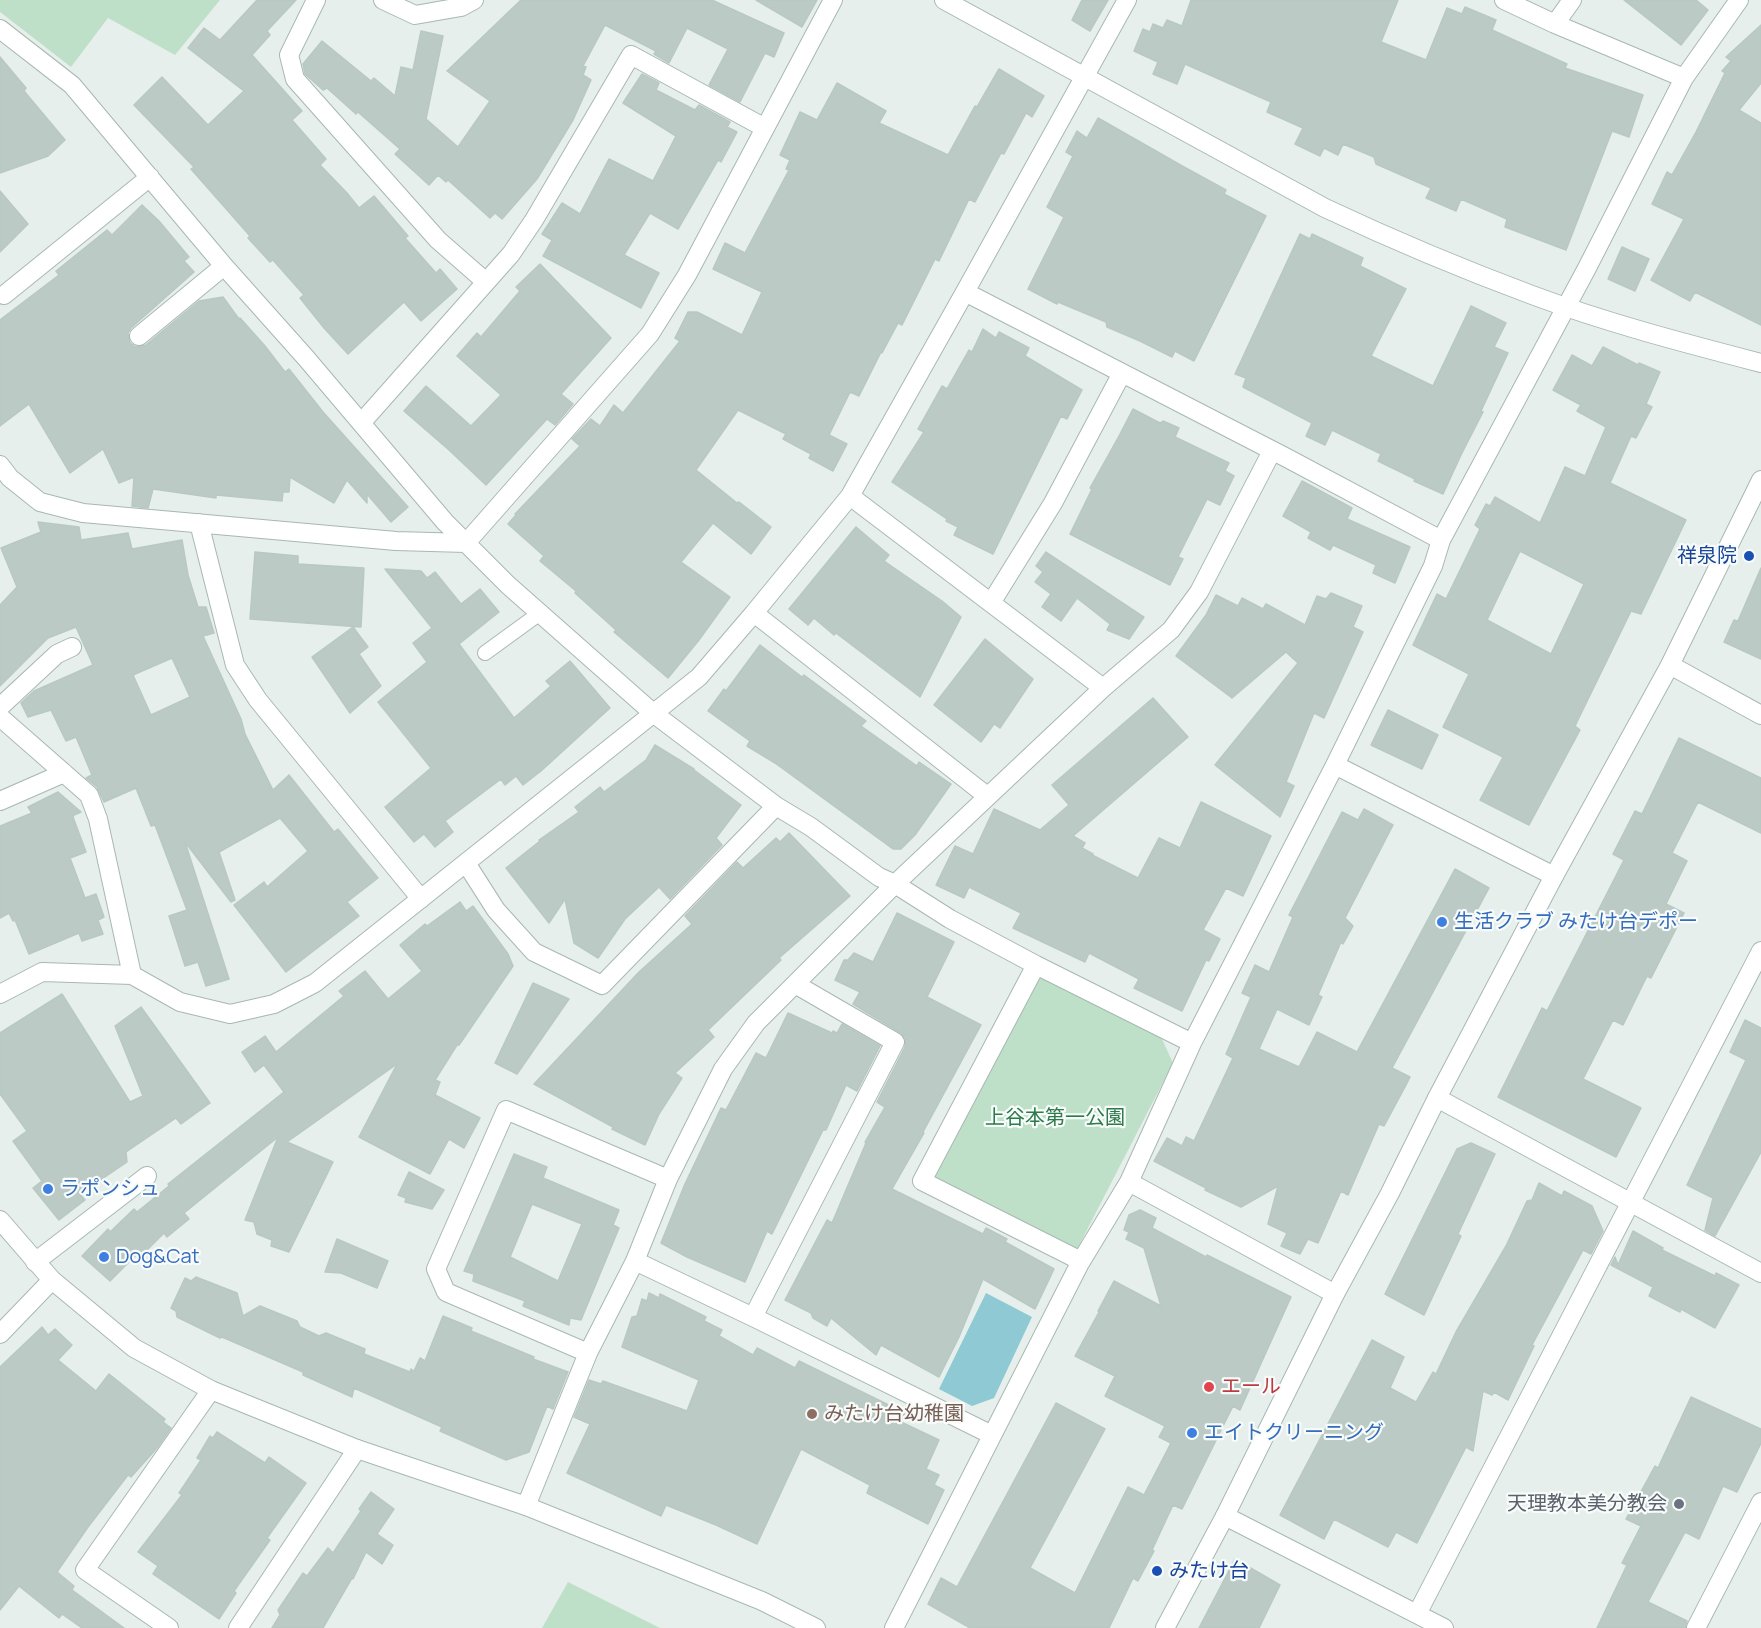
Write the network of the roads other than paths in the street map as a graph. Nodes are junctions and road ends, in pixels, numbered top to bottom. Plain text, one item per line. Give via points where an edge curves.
1 (316, 0) edge
2 (383, 0) edge
3 (474, 0) edge
4 (833, 0) edge
5 (944, 0) edge
6 (1127, 0) edge
7 (1504, 0) edge
8 (1572, 0) edge
9 (1739, 0) edge
10 (1555, 24) junction
11 (0, 29) edge
12 (1084, 76) junction
13 (1684, 78) junction
14 (765, 128) junction
15 (150, 177) junction
16 (224, 266) junction
17 (486, 282) junction
18 (966, 292) junction
19 (4, 295) dead end
20 (1566, 306) junction
21 (139, 336) dead end
22 (1761, 363) edge
23 (1122, 373) junction
24 (362, 422) junction
25 (1272, 451) junction
26 (0, 465) edge
27 (1761, 480) edge
28 (850, 496) junction
29 (199, 523) junction
30 (1441, 540) junction
31 (466, 543) junction
32 (992, 603) junction
33 (540, 613) junction
34 (754, 613) junction
35 (72, 647) dead end
36 (485, 653) dead end
37 (1670, 665) junction
38 (1103, 688) junction
39 (0, 707) edge
40 (653, 713) junction
41 (1761, 715) edge
42 (0, 717) edge
43 (1335, 765) junction
44 (64, 773) junction
45 (987, 796) junction
46 (0, 801) edge
47 (776, 806) junction
48 (466, 863) junction
49 (1554, 876) junction
50 (895, 884) junction
51 (421, 899) junction
52 (1761, 951) edge
53 (1036, 965) junction
54 (132, 975) junction
55 (795, 984) junction
56 (0, 994) edge
57 (1192, 1043) junction
58 (1437, 1098) junction
59 (147, 1176) dead end
60 (668, 1179) junction
61 (1129, 1182) junction
62 (1630, 1203) junction
63 (0, 1220) edge
64 (635, 1261) junction
65 (35, 1262) junction
66 (1080, 1263) junction
67 (1761, 1273) edge
68 (51, 1280) junction
69 (1335, 1294) junction
70 (753, 1317) junction
71 (0, 1334) edge
72 (588, 1353) junction
73 (211, 1390) junction
74 (992, 1435) junction
75 (357, 1449) junction
76 (1761, 1502) edge
77 (526, 1506) junction
78 (1225, 1516) junction
79 (1417, 1614) junction
80 (248, 1624) edge
81 (169, 1628) edge
82 (816, 1628) edge
83 (894, 1628) edge
84 (1165, 1628) edge
85 (1444, 1628) edge
86 (1695, 1628) edge

1 - 17 street via 289,55 295,79 438,240
2 - 3 street via 415,15 461,7
4 - 14 street
5 - 12 street
6 - 12 street
7 - 10 street
8 - 10 street
9 - 13 street
10 - 13 street
11 - 15 street via 72,85
12 - 18 street
12 - 20 street via 1336,213
13 - 20 street
14 - 17 street via 631,55 534,220
14 - 31 street via 687,275 650,334
15 - 16 street
15 - 19 street
16 - 21 street
16 - 24 street
17 - 24 street
18 - 23 street
18 - 28 street
20 - 22 street
20 - 30 street
23 - 25 street
23 - 32 street via 1053,503
24 - 31 street
25 - 30 street
25 - 38 street via 1186,611 1171,630
26 - 29 street via 40,502 83,513
27 - 37 street
28 - 32 street
28 - 34 street
29 - 31 street via 396,542
29 - 51 street via 236,665 258,700
30 - 43 street via 1433,566
31 - 33 street
32 - 38 street
33 - 36 lane
33 - 40 street
34 - 40 street via 699,677
34 - 45 street
35 - 39 street via 57,654
37 - 41 street
37 - 49 street
38 - 45 street
40 - 47 street
40 - 48 street
42 - 44 street
43 - 49 street
43 - 57 street
44 - 46 street
44 - 54 street via 89,795 98,819
45 - 50 street
47 - 48 street via 602,985 534,952 496,910
47 - 50 street
48 - 51 street
49 - 58 street
50 - 53 street
50 - 55 street
51 - 54 street via 315,983 274,1004 230,1014 180,1002
52 - 62 street
53 - 57 street
53 - 66 street via 922,1181
54 - 56 street via 42,972
55 - 60 street via 756,1023 723,1069
55 - 70 street via 895,1042
57 - 61 street
58 - 62 street
58 - 69 street
59 - 65 street
60 - 64 street
60 - 72 street via 506,1110 436,1269 446,1293
61 - 66 street
61 - 69 street
62 - 67 street
62 - 79 street
63 - 65 street
64 - 70 street
64 - 72 street
65 - 68 street
66 - 74 street
68 - 71 street
68 - 73 street via 134,1348
69 - 78 street
70 - 74 street
72 - 77 street
73 - 75 street
73 - 81 street via 85,1570
74 - 83 street
75 - 77 street
75 - 80 street
76 - 86 street
77 - 82 street via 762,1601
78 - 79 street
78 - 84 street
79 - 85 street

